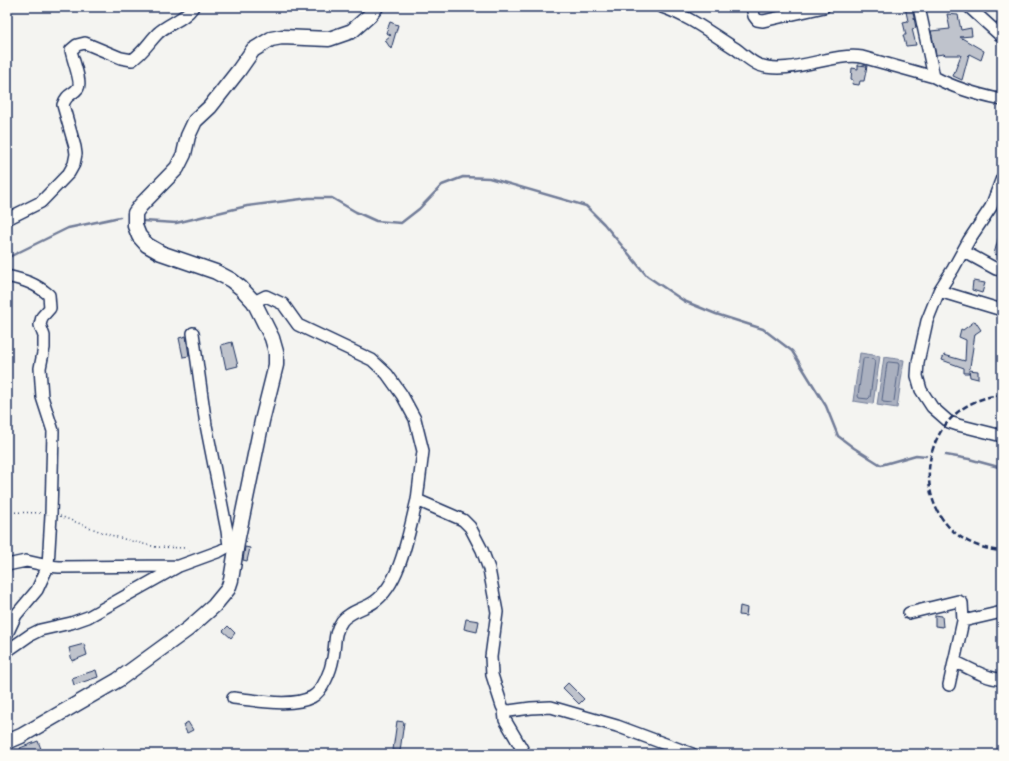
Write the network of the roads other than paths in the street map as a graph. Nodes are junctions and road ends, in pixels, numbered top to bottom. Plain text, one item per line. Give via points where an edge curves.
1 (193, 7) edge
2 (376, 7) edge
3 (662, 7) edge
4 (752, 7) edge
5 (824, 7) edge
6 (919, 7) edge
7 (969, 7) edge
8 (678, 10) edge
9 (1002, 38) edge
10 (934, 77) junction
11 (1002, 100) edge
12 (1002, 178) edge
13 (7, 219) edge
14 (963, 251) junction
15 (1002, 270) edge
16 (7, 276) edge
17 (939, 291) junction
18 (254, 302) junction
19 (1002, 310) edge
20 (193, 333) dead end
21 (1002, 436) edge
22 (417, 500) junction
23 (234, 541) junction
24 (7, 565) edge
25 (48, 566) junction
26 (179, 566) junction
27 (1002, 612) edge
28 (909, 613) dead end
29 (963, 621) junction
30 (7, 634) edge
31 (7, 651) edge
32 (954, 662) junction
33 (1002, 679) edge
34 (949, 685) dead end
35 (233, 698) dead end
36 (504, 710) junction
37 (7, 742) edge
38 (525, 754) edge
39 (692, 754) edge

1 - 13 street via 188,14 159,32 132,60 85,43 76,45 71,50 80,82 78,88 65,98 63,104 75,147 74,164 69,174 41,202
2 - 18 main road via 352,31 329,39 271,38 253,50 210,106 195,121 178,168 135,213 135,226 147,245 161,253 216,272 231,280
3 - 8 street
4 - 5 street via 757,20 763,21
6 - 10 street
7 - 9 street
8 - 10 street via 759,64 776,68 812,64 852,55
10 - 11 street via 959,88
12 - 14 street via 991,207
14 - 15 street
14 - 17 street
16 - 25 street via 38,286 49,295 50,308 42,317 40,325 44,336 40,368 42,397 53,431
17 - 19 street
17 - 21 street via 927,321 918,362 917,376 921,390 932,407 949,422
18 - 22 street via 266,296 283,304 298,325 372,360 387,374 415,419 423,450
18 - 23 main road via 272,338 276,365
20 - 23 street via 206,425 228,531
22 - 35 street via 400,564 387,589 374,602 344,618 336,629 334,658 324,685 313,697 287,702
22 - 36 street via 464,520 470,527 490,569 497,612 492,676
23 - 26 street via 220,551
23 - 37 main road via 231,580 228,589 214,606 188,629 118,680
24 - 25 street via 26,561
25 - 26 street
25 - 30 street via 37,590 16,615
26 - 31 street via 88,617 40,630
27 - 29 street
28 - 29 street via 958,601 962,603
29 - 32 street
32 - 33 street
32 - 34 street
36 - 38 street via 505,720
36 - 39 street via 551,707 617,726

